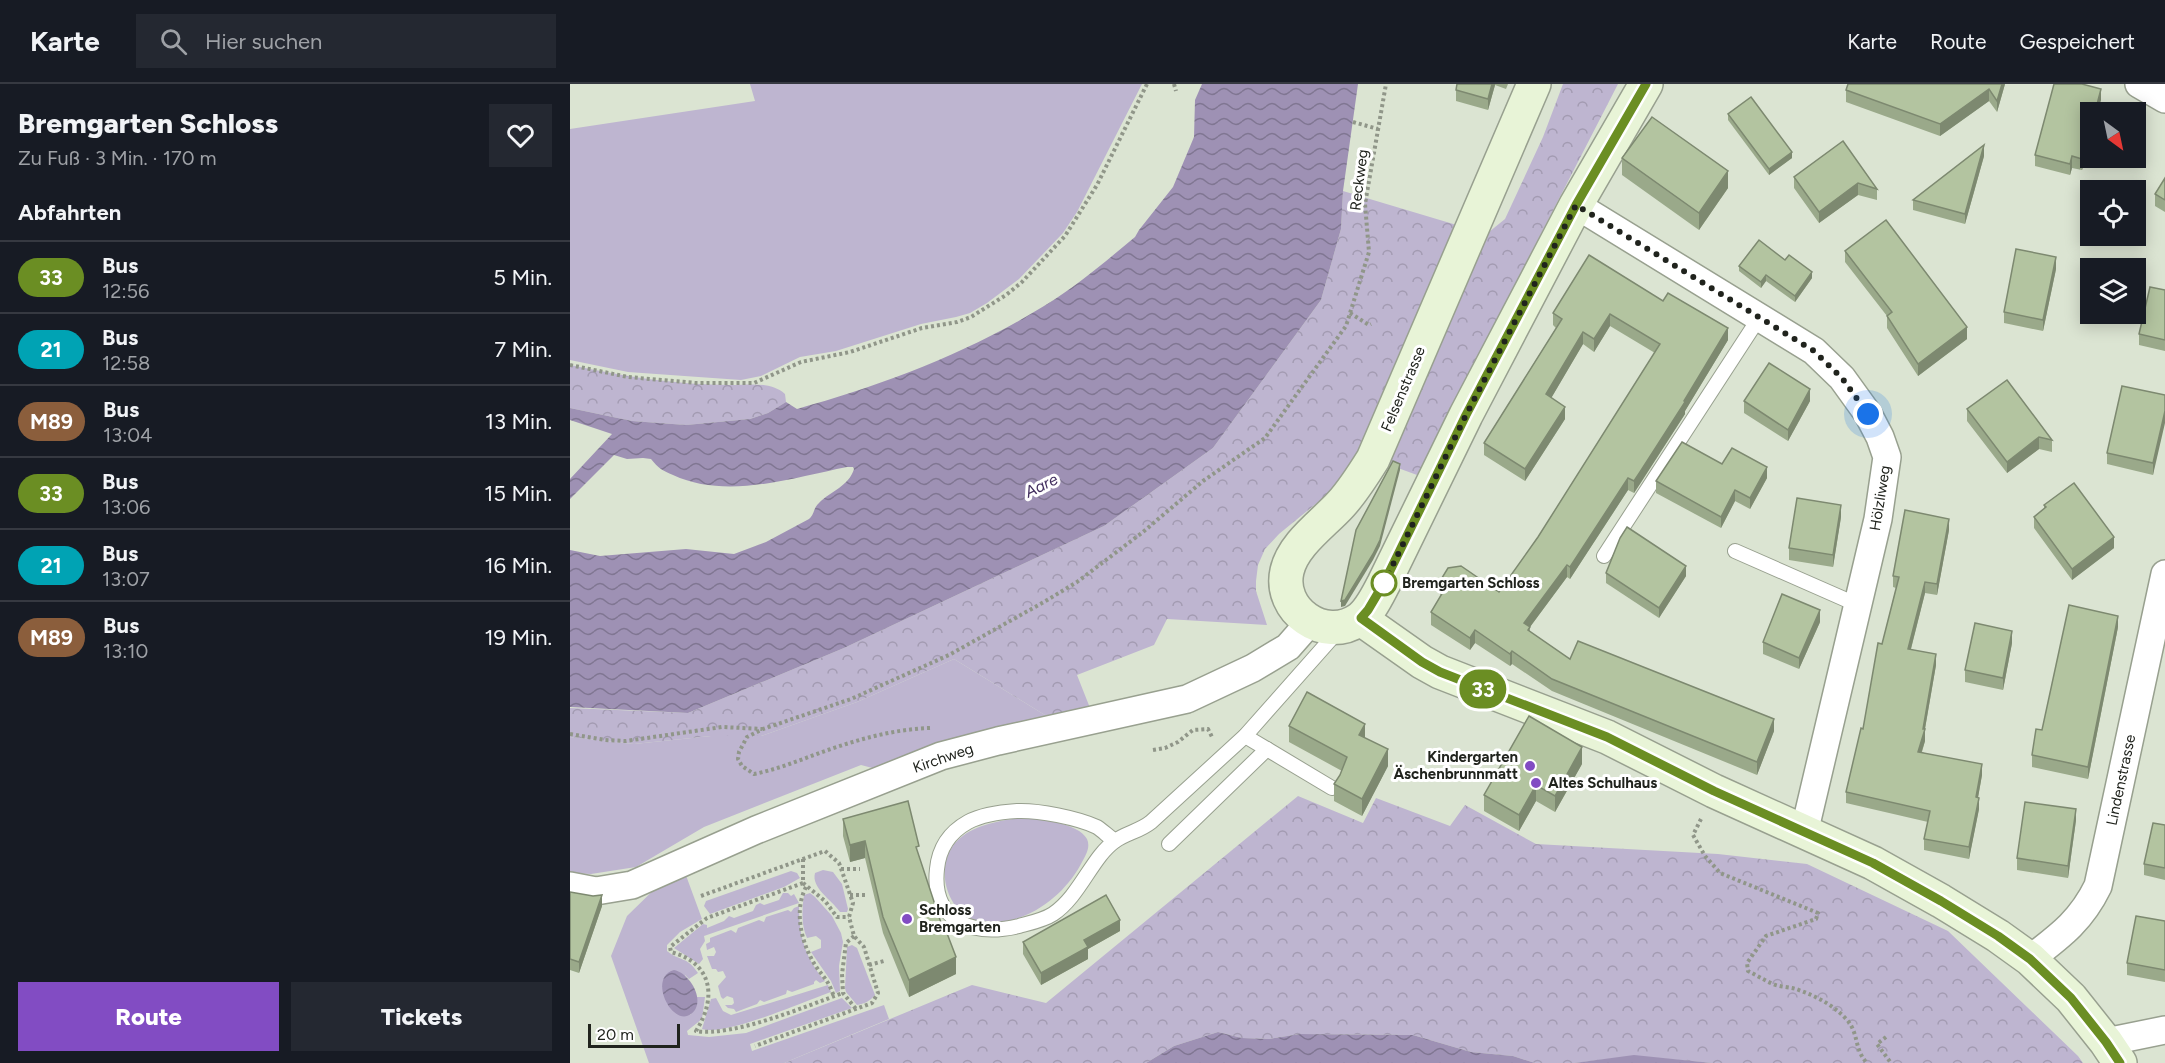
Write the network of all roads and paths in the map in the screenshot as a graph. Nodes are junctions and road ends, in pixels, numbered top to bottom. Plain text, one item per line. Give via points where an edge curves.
1 (1147, 84) edge
2 (1174, 84) edge
3 (1386, 84) edge
4 (1534, 84) edge
5 (1646, 84) edge
6 (2139, 84) edge
7 (1176, 92) dead end
8 (2165, 99) edge
9 (1353, 122) dead end
10 (1378, 129) junction
11 (1576, 205) junction
12 (1350, 313) junction
13 (1759, 318) junction
14 (1371, 324) dead end
15 (570, 365) edge
16 (1735, 551) dead end
17 (1604, 556) dead end
18 (2165, 574) edge
19 (1858, 605) junction
20 (1337, 623) junction
21 (940, 728) dead end
22 (763, 729) junction
23 (570, 734) edge
24 (1245, 736) junction
25 (1267, 748) junction
26 (1153, 750) dead end
27 (1227, 753) junction
28 (1332, 788) dead end
29 (1804, 833) junction
30 (1115, 841) junction
31 (1169, 844) dead end
32 (1699, 847) dead end
33 (804, 859) junction
34 (841, 869) junction
35 (860, 869) dead end
36 (803, 883) junction
37 (570, 886) edge
38 (807, 887) junction
39 (850, 895) junction
40 (866, 895) dead end
41 (701, 896) dead end
42 (849, 917) junction
43 (854, 936) junction
44 (2030, 959) junction
45 (884, 961) dead end
46 (869, 964) junction
47 (843, 993) junction
48 (834, 996) junction
49 (856, 1009) junction
50 (2165, 1030) edge
51 (1886, 1037) dead end
52 (755, 1046) dead end
53 (2113, 1052) edge
54 (1867, 1063) edge
55 (1891, 1063) edge

1 - 15 path via 1097,185 1065,236 1006,296 972,317 801,362 754,383 628,377
2 - 7 path
3 - 10 path, Reckweg
4 - 20 street, Felsenstrasse via 1373,459 1342,503 1292,558 1286,579 1288,597 1299,614
5 - 11 street
6 - 8 street
9 - 10 path
10 - 12 path, Reckweg via 1365,204 1369,252
11 - 13 street, Hölzliweg
11 - 20 street via 1384,583 1368,610
12 - 14 path
12 - 22 path, Reckweg via 1347,326 1265,438 1203,481 1077,582 949,655 850,699
13 - 17 lane
13 - 19 street, Hölzliweg via 1814,351 1842,378 1868,414 1887,457 1878,519
16 - 19 lane
18 - 44 street, Lindenstrasse via 2098,886 2076,921
19 - 29 street, Hölzliweg
20 - 24 lane
20 - 29 street, Felsenstrasse via 1440,672 1607,737
20 - 37 street, Kirchweg via 1187,699 941,756 632,885 596,891
21 - 22 path via 881,734 754,774 742,766 739,752 747,737
22 - 23 path via 722,727 626,741
24 - 25 lane
24 - 27 lane
25 - 28 lane
25 - 31 lane
26 - 27 path via 1178,742 1193,729 1208,729
27 - 30 lane via 1141,830
29 - 44 street, Felsenstrasse via 1912,884
30 - 30 lane via 1096,827 1046,812 1004,812 979,817 956,831 944,845 935,885 939,900 963,924 982,930 1024,924 1053,914
32 - 54 path via 1720,873 1818,913 1816,919 1766,936 1746,968 1775,985 1795,989 1838,1010 1851,1024 1859,1055
33 - 34 path via 825,851
33 - 36 path
33 - 41 path
34 - 35 path
34 - 39 path
36 - 38 path
36 - 48 path via 707,918 670,947 671,952 694,962 707,982 707,1011 696,1031 739,1028
38 - 42 path via 837,917
38 - 48 path via 802,896 802,934
39 - 40 path
39 - 42 path via 853,903
42 - 43 path
43 - 46 path via 864,947
43 - 47 path via 846,943
44 - 53 street, Felsenstrasse via 2071,998
45 - 46 path
46 - 49 path via 878,993 872,1003
47 - 48 path
47 - 49 path
49 - 52 path
50 - 53 street
51 - 55 path via 1877,1044

